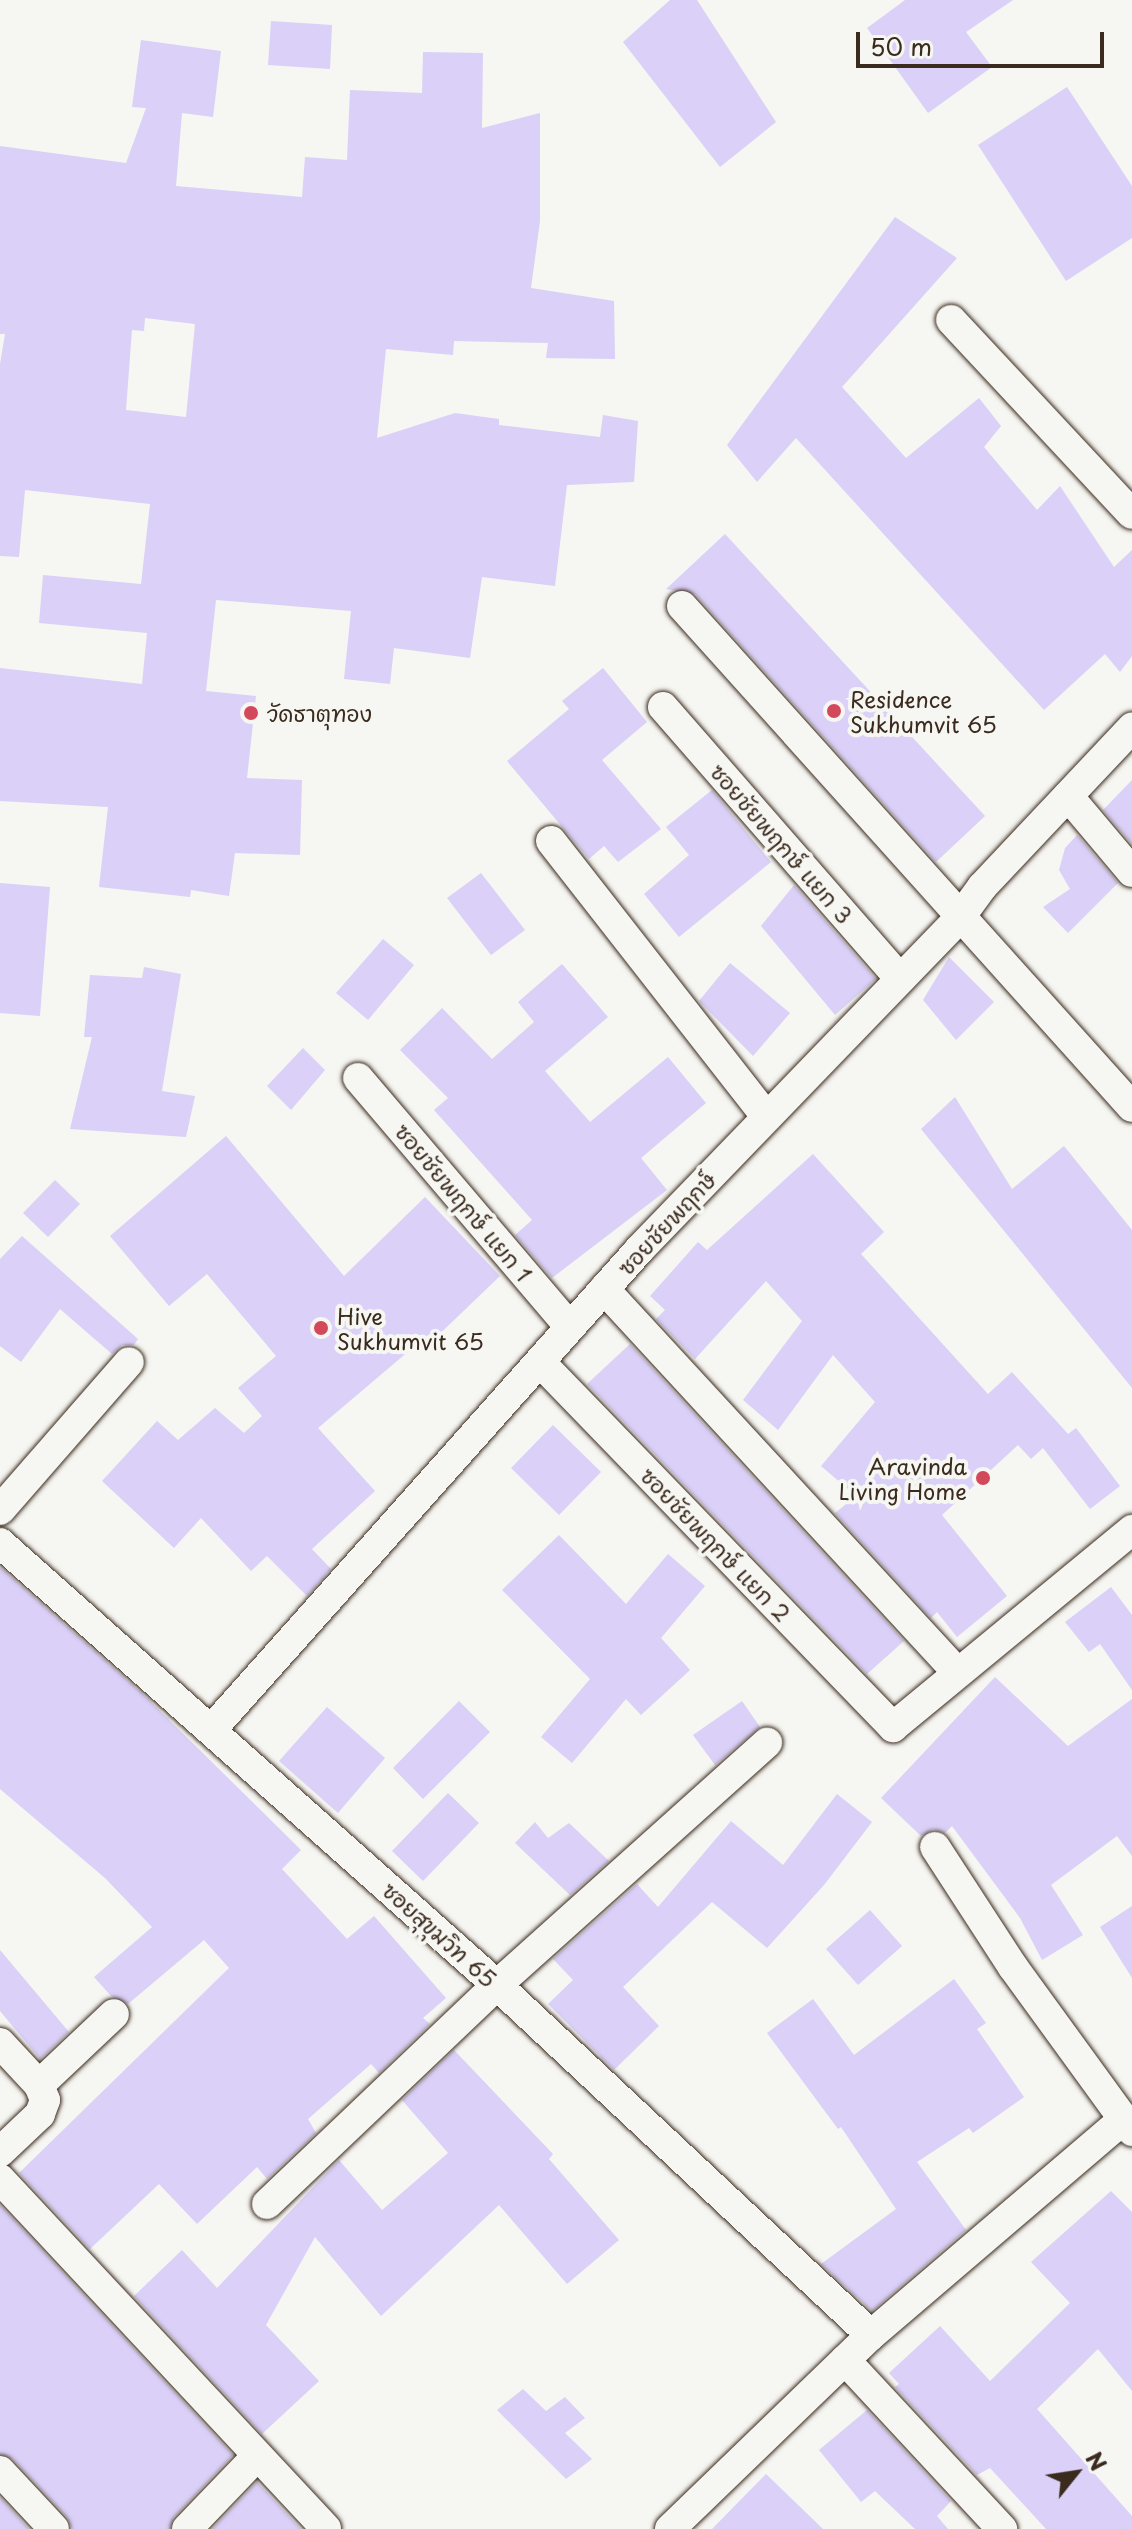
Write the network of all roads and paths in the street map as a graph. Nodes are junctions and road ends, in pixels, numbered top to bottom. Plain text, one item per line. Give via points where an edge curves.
1 (951, 320) dead end
2 (1132, 514) edge
3 (682, 606) dead end
4 (663, 707) dead end
5 (1132, 728) edge
6 (1068, 796) junction
7 (551, 841) dead end
8 (1132, 872) edge
9 (961, 916) junction
10 (900, 979) junction
11 (358, 1078) dead end
12 (1132, 1107) edge
13 (767, 1117) junction
14 (604, 1289) junction
15 (570, 1327) junction
16 (129, 1362) dead end
17 (540, 1362) junction
18 (0, 1510) edge
19 (1132, 1530) edge
20 (0, 1543) edge
21 (958, 1673) junction
22 (212, 1729) junction
23 (767, 1743) dead end
24 (935, 1847) dead end
25 (497, 1985) junction
26 (114, 2014) dead end
27 (0, 2043) edge
28 (39, 2085) junction
29 (1127, 2126) edge
30 (0, 2152) edge
31 (0, 2179) edge
32 (267, 2204) dead end
33 (871, 2335) junction
34 (845, 2360) junction
35 (257, 2456) junction
36 (0, 2471) edge
37 (54, 2529) edge
38 (187, 2529) edge
39 (326, 2529) edge
40 (670, 2529) edge
41 (1002, 2529) edge

1 - 2 street
3 - 9 street
4 - 10 street, ซอยชัยพฤกษ์ แยก 3
5 - 6 street, ซอยชัยพฤกษ์
6 - 8 street
6 - 9 street, ซอยชัยพฤกษ์
7 - 13 street
9 - 10 street, ซอยชัยพฤกษ์
9 - 12 street
10 - 13 street, ซอยชัยพฤกษ์
11 - 15 street, ซอยชัยพฤกษ์ แยก 1
13 - 14 street, ซอยชัยพฤกษ์
14 - 15 street, ซอยชัยพฤกษ์
14 - 21 street
15 - 17 street, ซอยชัยพฤกษ์
16 - 18 street
17 - 21 street, ซอยชัยพฤกษ์ แยก 2 via 893,1727
17 - 22 street, ซอยชัยพฤกษ์
19 - 21 street
20 - 22 street, ซอยสุขุมวิท 65
22 - 25 street, ซอยสุขุมวิท 65
23 - 25 street
24 - 29 street
25 - 32 street
25 - 33 street, ซอยสุขุมวิท 65
26 - 28 street
27 - 28 street
28 - 30 street via 45,2100 40,2114
29 - 33 street
31 - 35 street
33 - 34 street
34 - 40 street
34 - 41 street
35 - 38 street
35 - 39 street
36 - 37 street

